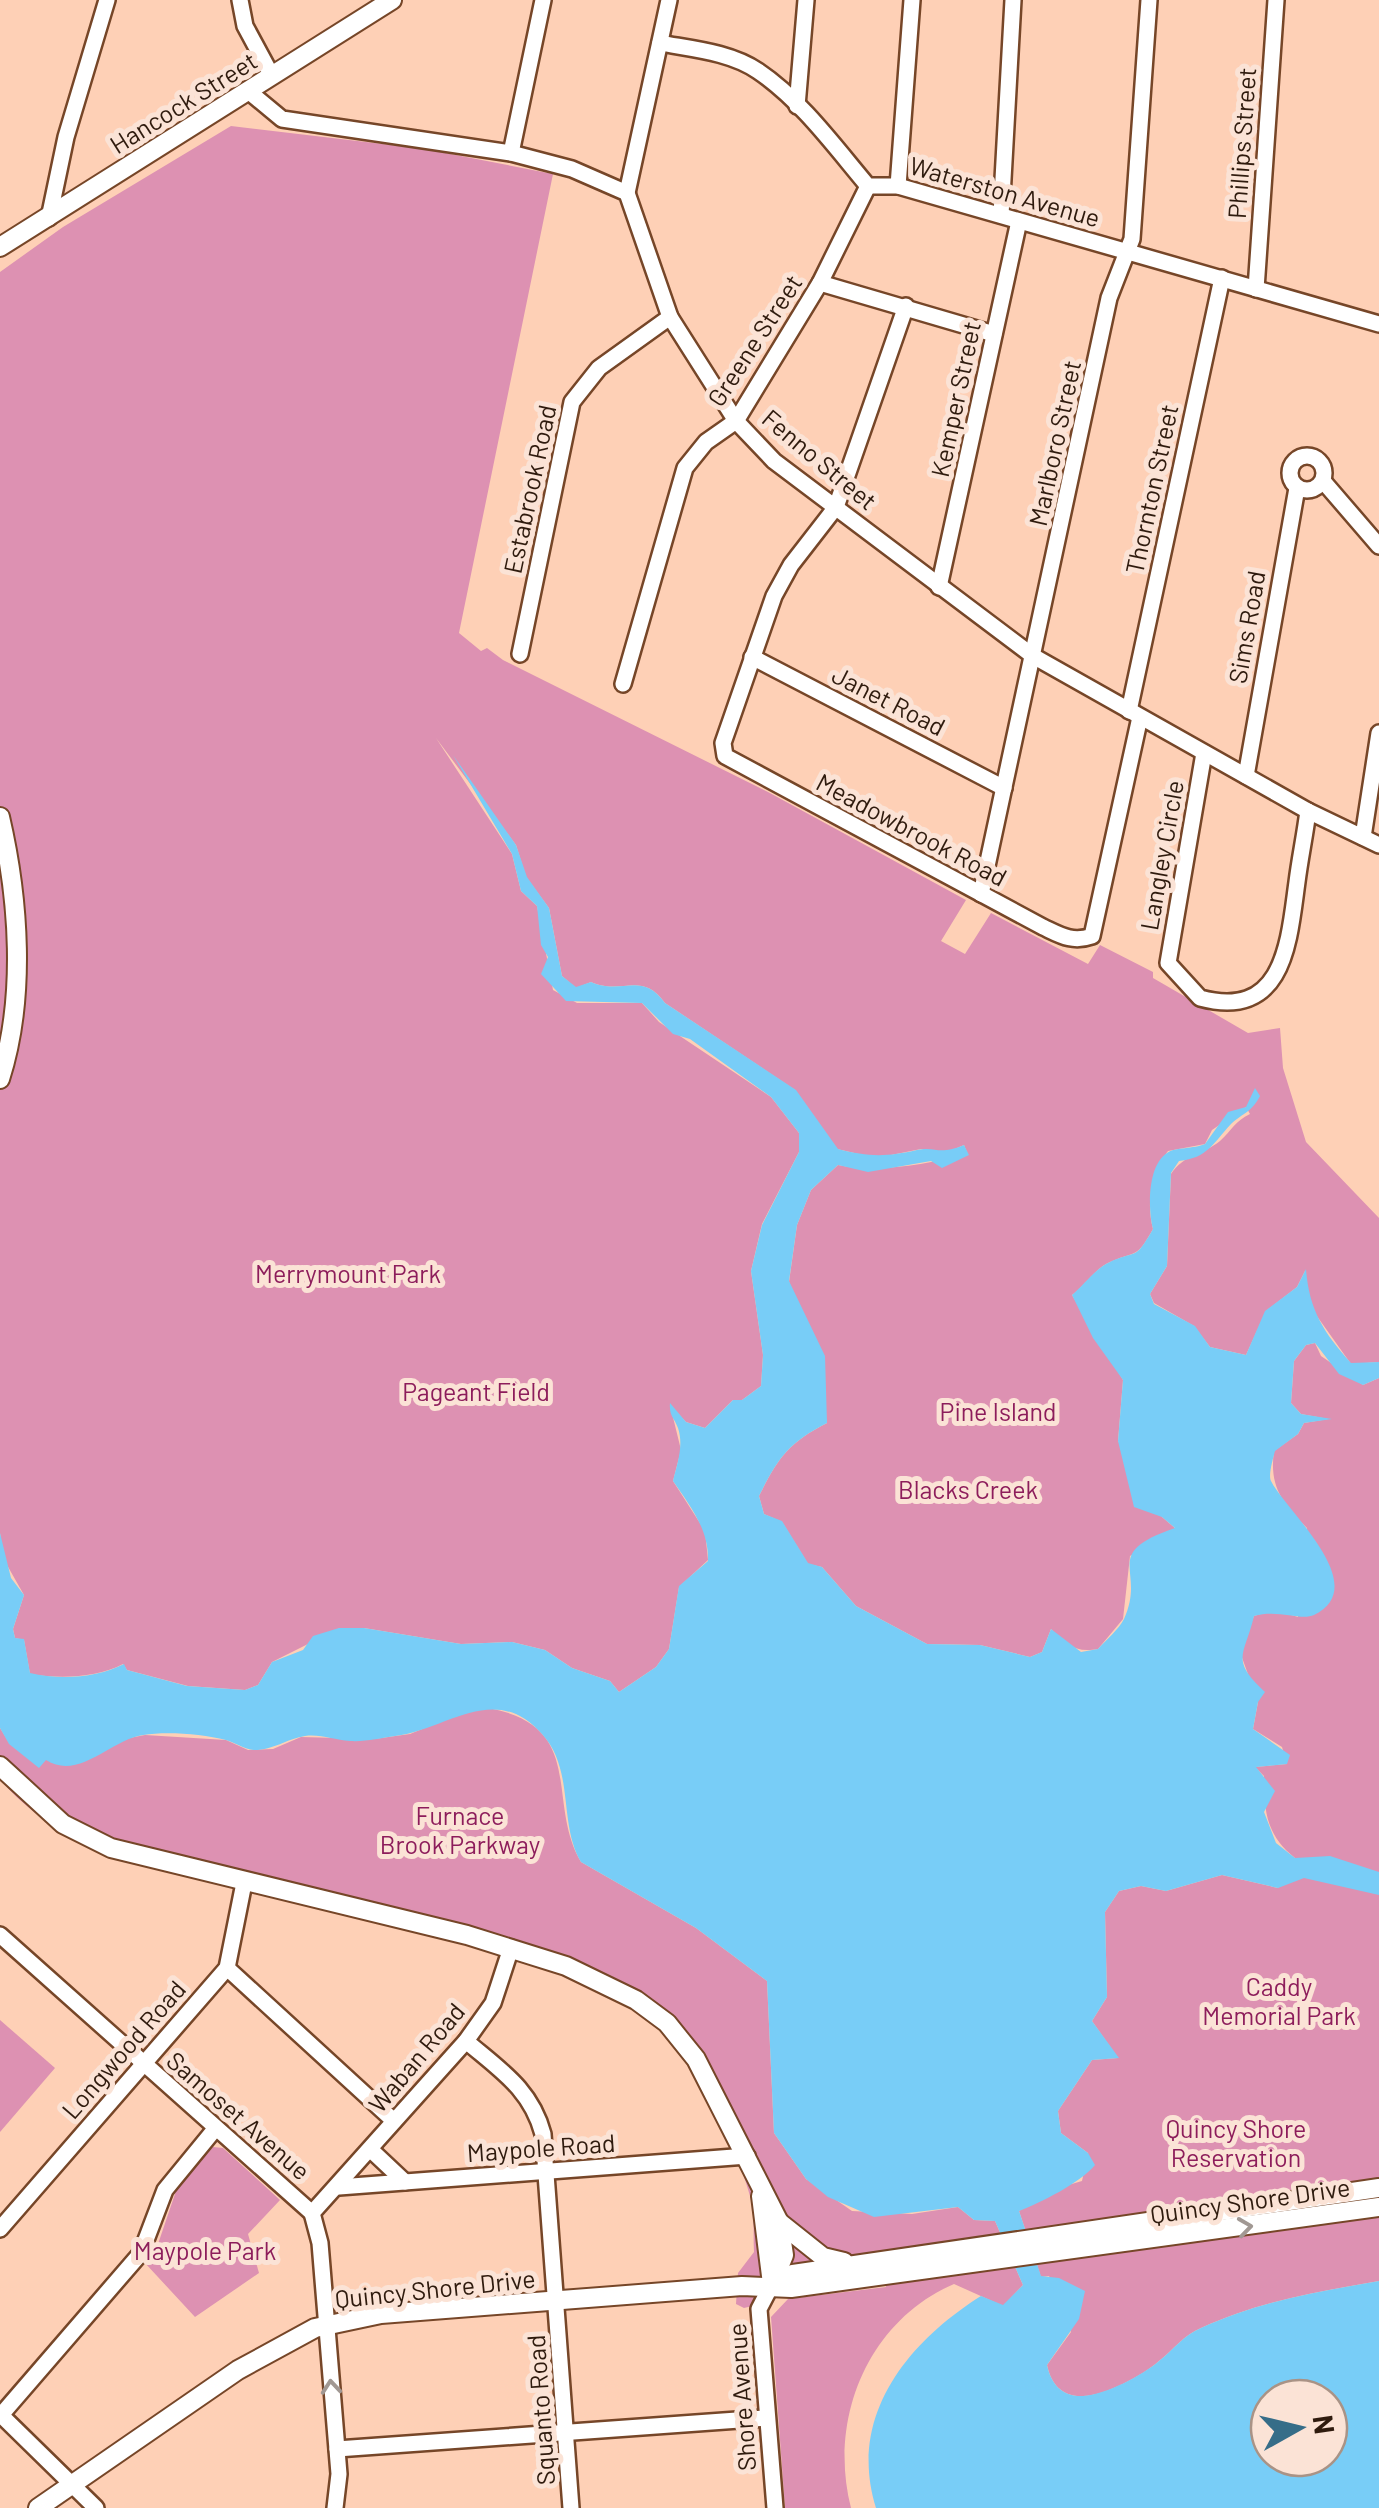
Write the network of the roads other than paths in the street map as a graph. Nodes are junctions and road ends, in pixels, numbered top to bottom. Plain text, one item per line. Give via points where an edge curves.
1 (107, 0) edge
2 (240, 0) edge
3 (392, 0) edge
4 (542, 0) edge
5 (669, 0) edge
6 (806, 0) edge
7 (912, 0) edge
8 (1014, 0) edge
9 (1149, 0) edge
10 (1276, 0) edge
11 (660, 43) junction
12 (272, 76) junction
13 (247, 90) junction
14 (797, 106) junction
15 (510, 154) junction
16 (868, 186) junction
17 (898, 186) junction
18 (627, 192) junction
19 (1001, 216) junction
20 (48, 218) junction
21 (1019, 220) junction
22 (0, 247) edge
23 (1128, 252) junction
24 (1222, 278) junction
25 (820, 284) junction
26 (1256, 289) junction
27 (906, 306) junction
28 (670, 318) junction
29 (1379, 324) edge
30 (994, 334) junction
31 (736, 420) junction
32 (1322, 481) junction
33 (1297, 488) junction
34 (836, 508) junction
35 (1379, 513) edge
36 (1364, 526) junction
37 (1379, 546) edge
38 (939, 587) junction
39 (520, 654) dead end
40 (1033, 656) junction
41 (752, 657) junction
42 (624, 684) dead end
43 (1134, 714) junction
44 (1379, 733) edge
45 (1204, 753) junction
46 (1246, 776) junction
47 (1004, 788) junction
48 (1308, 811) junction
49 (0, 818) edge
50 (1364, 838) junction
51 (1379, 846) edge
52 (980, 894) junction
53 (1092, 936) joint
54 (0, 1079) edge
55 (0, 1766) edge
56 (244, 1883) junction
57 (0, 1935) edge
58 (511, 1948) junction
59 (227, 1968) junction
60 (466, 2041) junction
61 (142, 2062) junction
62 (394, 2120) junction
63 (216, 2128) junction
64 (371, 2150) junction
65 (747, 2156) junction
66 (546, 2172) junction
67 (404, 2182) junction
68 (338, 2187) junction
69 (1379, 2188) edge
70 (760, 2192) junction
71 (1379, 2206) edge
72 (312, 2213) junction
73 (779, 2222) junction
74 (0, 2229) edge
75 (1041, 2248) junction
76 (1001, 2253) junction
77 (860, 2264) junction
78 (772, 2284) junction
79 (557, 2300) junction
80 (326, 2325) junction
81 (0, 2414) edge
82 (766, 2418) junction
83 (566, 2431) junction
84 (337, 2449) junction
85 (74, 2482) junction
86 (38, 2508) edge
87 (96, 2508) edge
88 (335, 2508) edge
89 (571, 2508) edge
90 (775, 2508) edge

1 - 20 street
2 - 12 street via 245,26
3 - 12 main road, Hancock Street
4 - 15 street
5 - 11 street
6 - 14 street
7 - 17 street
8 - 19 street
9 - 23 street, Marlboro Street
10 - 26 street, Phillips Street
11 - 14 street via 723,55 758,70
11 - 18 street
12 - 13 main road, Hancock Street
13 - 15 street via 282,118
13 - 20 main road, Hancock Street
14 - 16 street
15 - 18 street
16 - 17 street, Waterston Avenue
16 - 25 street, Greene Street
17 - 19 street, Waterston Avenue
18 - 28 street, Fenno Street
19 - 21 street, Waterston Avenue
20 - 22 main road, Hancock Street
21 - 23 street, Waterston Avenue
21 - 30 street, Kemper Street
23 - 24 street, Waterston Avenue
23 - 40 street, Marlboro Street via 1109,298
24 - 26 street, Waterston Avenue
24 - 43 street, Thornton Street
25 - 27 street
25 - 31 street, Greene Street
26 - 29 street, Waterston Avenue
27 - 30 street
27 - 34 street
28 - 31 street, Fenno Street
28 - 39 street, Estabrook Road via 600,368 572,402
30 - 38 street, Kemper Street
31 - 34 street, Fenno Street via 774,461
31 - 42 street, Greene Street via 685,468
32 - 33 street via 1309,491
32 - 33 street, Sims Road via 1321,463 1300,457 1290,468
32 - 36 street, Sims Road
33 - 46 street, Sims Road
34 - 38 street, Fenno Street
34 - 41 street via 791,565
35 - 36 street
36 - 37 street, Sims Road
38 - 40 street, Fenno Street
40 - 43 street, Fenno Street
40 - 47 street, Marlboro Street
41 - 47 street, Janet Road
41 - 52 street, Meadowbrook Road via 723,743 726,756
43 - 45 street, Fenno Street
43 - 53 street, Thornton Street
44 - 50 street
45 - 46 street, Fenno Street
45 - 48 street, Langley Circle via 1168,963 1200,998 1250,998 1279,972 1294,928
46 - 48 street, Fenno Street
47 - 52 street, Marlboro Street
48 - 50 street, Fenno Street
49 - 54 main road via 16,946
50 - 51 street, Fenno Street
52 - 53 street, Meadowbrook Road via 1070,940
55 - 56 main road via 38,1805 88,1838
56 - 58 main road
56 - 59 street
57 - 61 street, Samoset Avenue
58 - 60 street, Waban Road via 493,2003
58 - 65 main road via 607,1984 667,2023 696,2059
59 - 61 street, Longwood Road
59 - 62 street
60 - 62 street, Waban Road
60 - 66 street, Squanto Road via 524,2090 536,2109
61 - 63 street, Samoset Avenue
61 - 74 street, Longwood Road
62 - 64 street, Waban Road
63 - 72 street, Samoset Avenue
63 - 81 street via 165,2190 141,2253
64 - 67 street
64 - 68 street, Waban Road
65 - 66 street, Maypole Road
65 - 70 main road
66 - 67 street, Maypole Road
66 - 79 street, Squanto Road
67 - 68 street, Maypole Road
68 - 72 street, Samoset Avenue
69 - 75 main road, Quincy Shore Drive
70 - 73 main road
70 - 78 main road
75 -> 71 main road, Quincy Shore Drive
72 - 80 street, Samoset Avenue
73 - 77 main road via 823,2257
73 - 78 main road via 784,2255
75 - 76 main road, Quincy Shore Drive
76 - 77 main road, Quincy Shore Drive
76 - 78 main road, Quincy Shore Drive via 791,2288
77 - 78 main road, Quincy Shore Drive via 792,2274
78 - 79 main road, Quincy Shore Drive
78 - 82 street, Shore Avenue via 759,2310
79 - 80 main road, Quincy Shore Drive via 381,2314
79 - 83 street, Squanto Road
84 -> 80 street, Samoset Avenue
80 - 85 main road, Quincy Shore Drive via 281,2343
81 - 85 street
82 - 83 street
82 - 90 street, Shore Avenue
83 - 84 street
83 - 89 street, Squanto Road
84 - 88 street, Samoset Avenue
85 - 86 main road, Quincy Shore Drive
85 - 87 street

